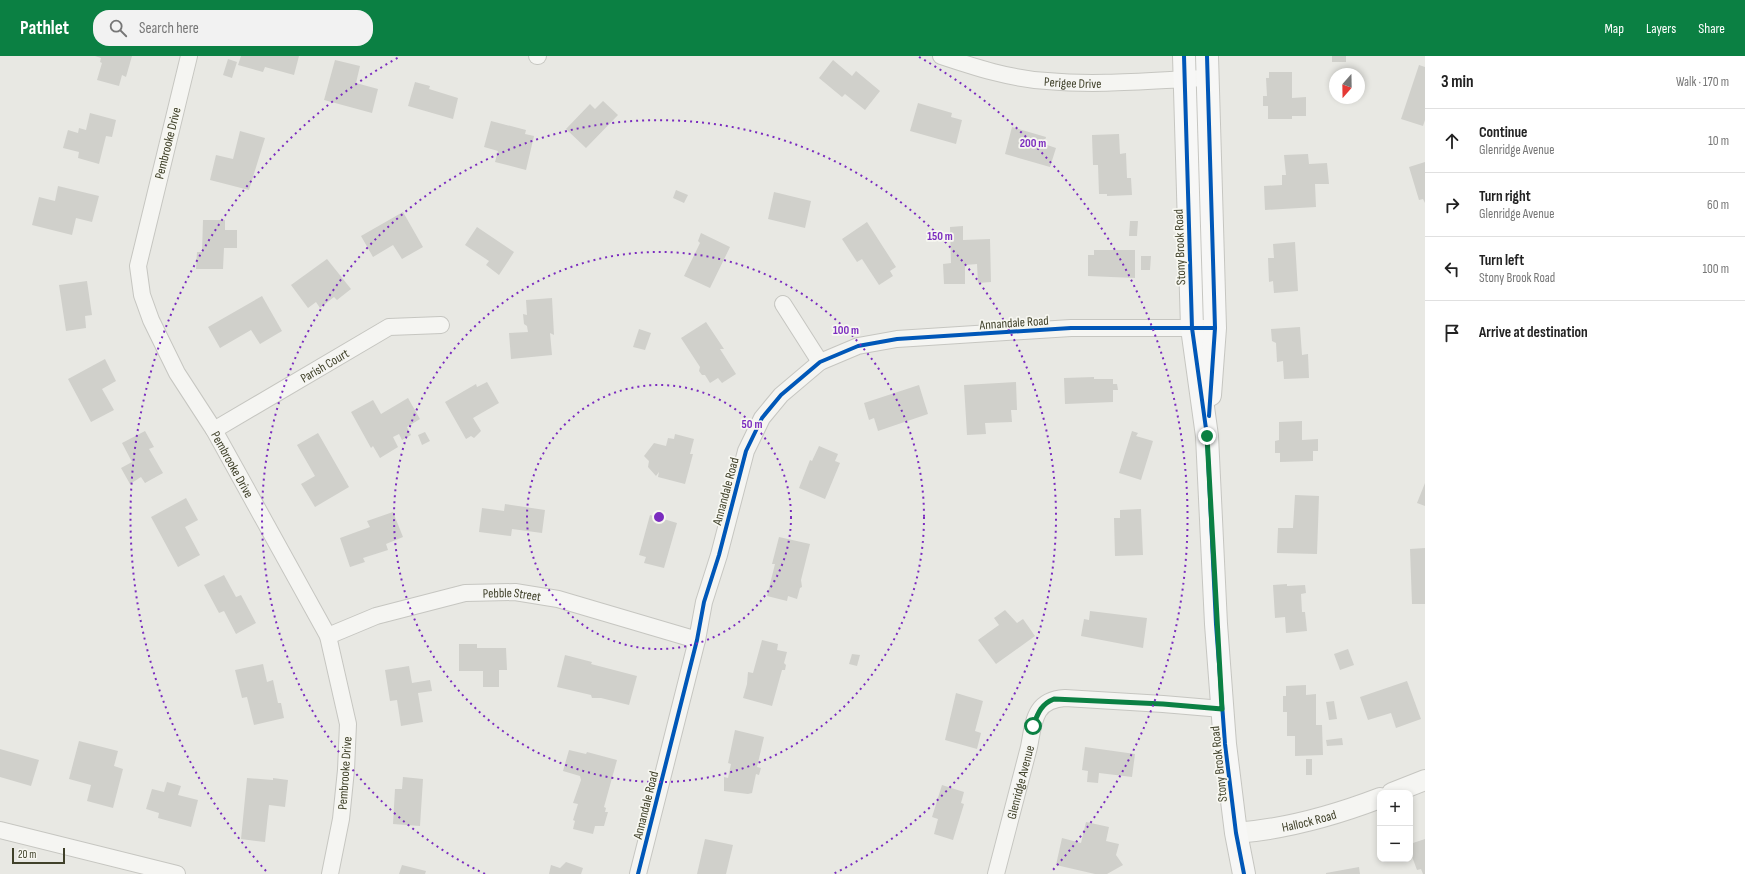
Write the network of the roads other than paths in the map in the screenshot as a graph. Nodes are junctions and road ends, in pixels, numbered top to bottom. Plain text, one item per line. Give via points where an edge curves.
1 (189, 56) edge
2 (940, 56) edge
3 (1184, 56) edge
4 (1207, 56) edge
5 (1208, 78) junction
6 (1185, 79) junction
7 (784, 304) dead end
8 (441, 325) dead end
9 (1192, 328) junction
10 (1215, 328) junction
11 (820, 362) junction
12 (214, 430) junction
13 (1207, 436) junction
14 (328, 636) junction
15 (697, 640) junction
16 (1222, 709) junction
17 (1425, 780) edge
18 (1400, 790) edge
19 (1377, 799) edge
20 (0, 830) edge
21 (1236, 833) junction
22 (177, 874) edge
23 (330, 874) edge
24 (638, 874) edge
25 (996, 874) edge
26 (1244, 874) edge

1 - 12 street, Pembrooke Drive via 138,266 142,295 151,320 176,373
2 - 6 street, Perigee Drive via 1045,81 1095,83
3 - 6 main road, Stony Brook Road
4 - 5 main road, Stony Brook Road
5 - 6 street, Perigee Drive
5 - 10 main road, Stony Brook Road
6 - 9 main road, Stony Brook Road
7 - 11 street
8 - 12 street, Parish Court via 389,327
9 - 10 street, Annandale Road
9 - 11 street, Annandale Road via 1071,328 897,339 858,346
9 - 13 main road, Stony Brook Road
10 - 13 main road, Stony Brook Road
11 - 15 street, Annandale Road via 771,406 762,418 746,451 704,602
12 - 14 street, Pembrooke Drive
13 - 16 main road, Stony Brook Road
14 - 15 street, Pebble Street via 376,616 465,593 515,592 565,601
14 - 23 street, Pembrooke Drive via 348,724 341,818
15 - 24 street, Annandale Road
16 - 21 main road, Stony Brook Road
16 - 25 street, Glenridge Avenue via 1065,698 1045,702 1033,726
17 - 18 street
19 - 21 street, Hallock Road via 1322,819
20 - 22 street
21 - 26 main road, Stony Brook Road

